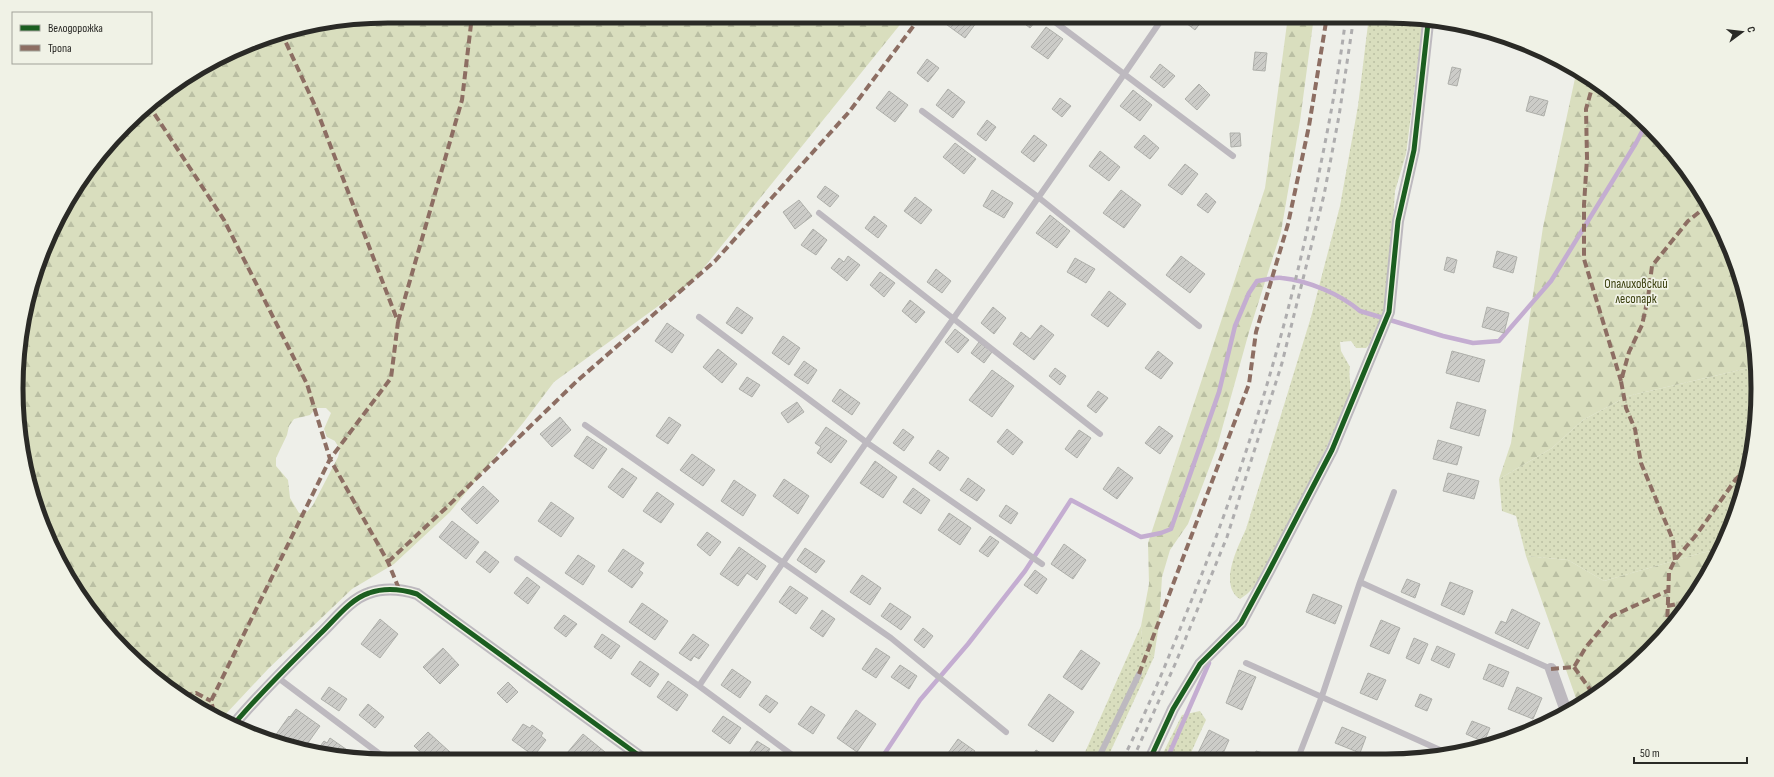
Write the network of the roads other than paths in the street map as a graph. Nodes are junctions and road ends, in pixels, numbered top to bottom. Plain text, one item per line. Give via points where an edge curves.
1 (1056, 23) edge
2 (1159, 23) edge
3 (1428, 26) edge
4 (1124, 75) junction
5 (922, 111) dead end
6 (1232, 156) dead end
7 (1038, 198) junction
8 (819, 213) dead end
9 (699, 317) dead end
10 (954, 319) junction
11 (1199, 326) dead end
12 (585, 425) dead end
13 (1100, 434) dead end
14 (866, 442) junction
15 (1394, 492) dead end
16 (517, 559) dead end
17 (782, 561) junction
18 (1042, 564) dead end
19 (1360, 582) junction
20 (1246, 662) dead end
21 (1551, 670) joint
22 (1139, 674) dead end
23 (277, 678) junction
24 (699, 686) junction
25 (1322, 696) junction
26 (1564, 707) edge
27 (237, 721) edge
28 (1006, 732) dead end
29 (1440, 750) edge
30 (379, 754) edge
31 (637, 754) edge
32 (791, 754) edge
33 (1100, 754) edge
34 (1152, 754) edge
35 (1300, 754) edge

1 - 4 lane
2 - 4 lane
3 - 34 street via 1414,150 1398,220 1389,312 1332,450 1269,571 1241,623 1200,664 1173,709
4 - 6 lane
4 - 7 lane
5 - 7 lane
7 - 10 lane
7 - 11 lane
8 - 10 lane
9 - 14 lane
10 - 13 lane
10 - 14 lane
12 - 17 lane
14 - 17 lane
14 - 18 lane
15 - 19 lane
16 - 24 lane
17 - 24 lane
17 - 28 lane via 891,638
19 - 21 lane
19 - 25 lane
20 - 25 lane
21 - 26 street
22 - 33 lane
23 - 27 street
23 - 30 lane
23 - 31 street via 352,603 368,593 399,589 417,594
24 - 32 lane
25 - 29 lane
25 - 35 lane

